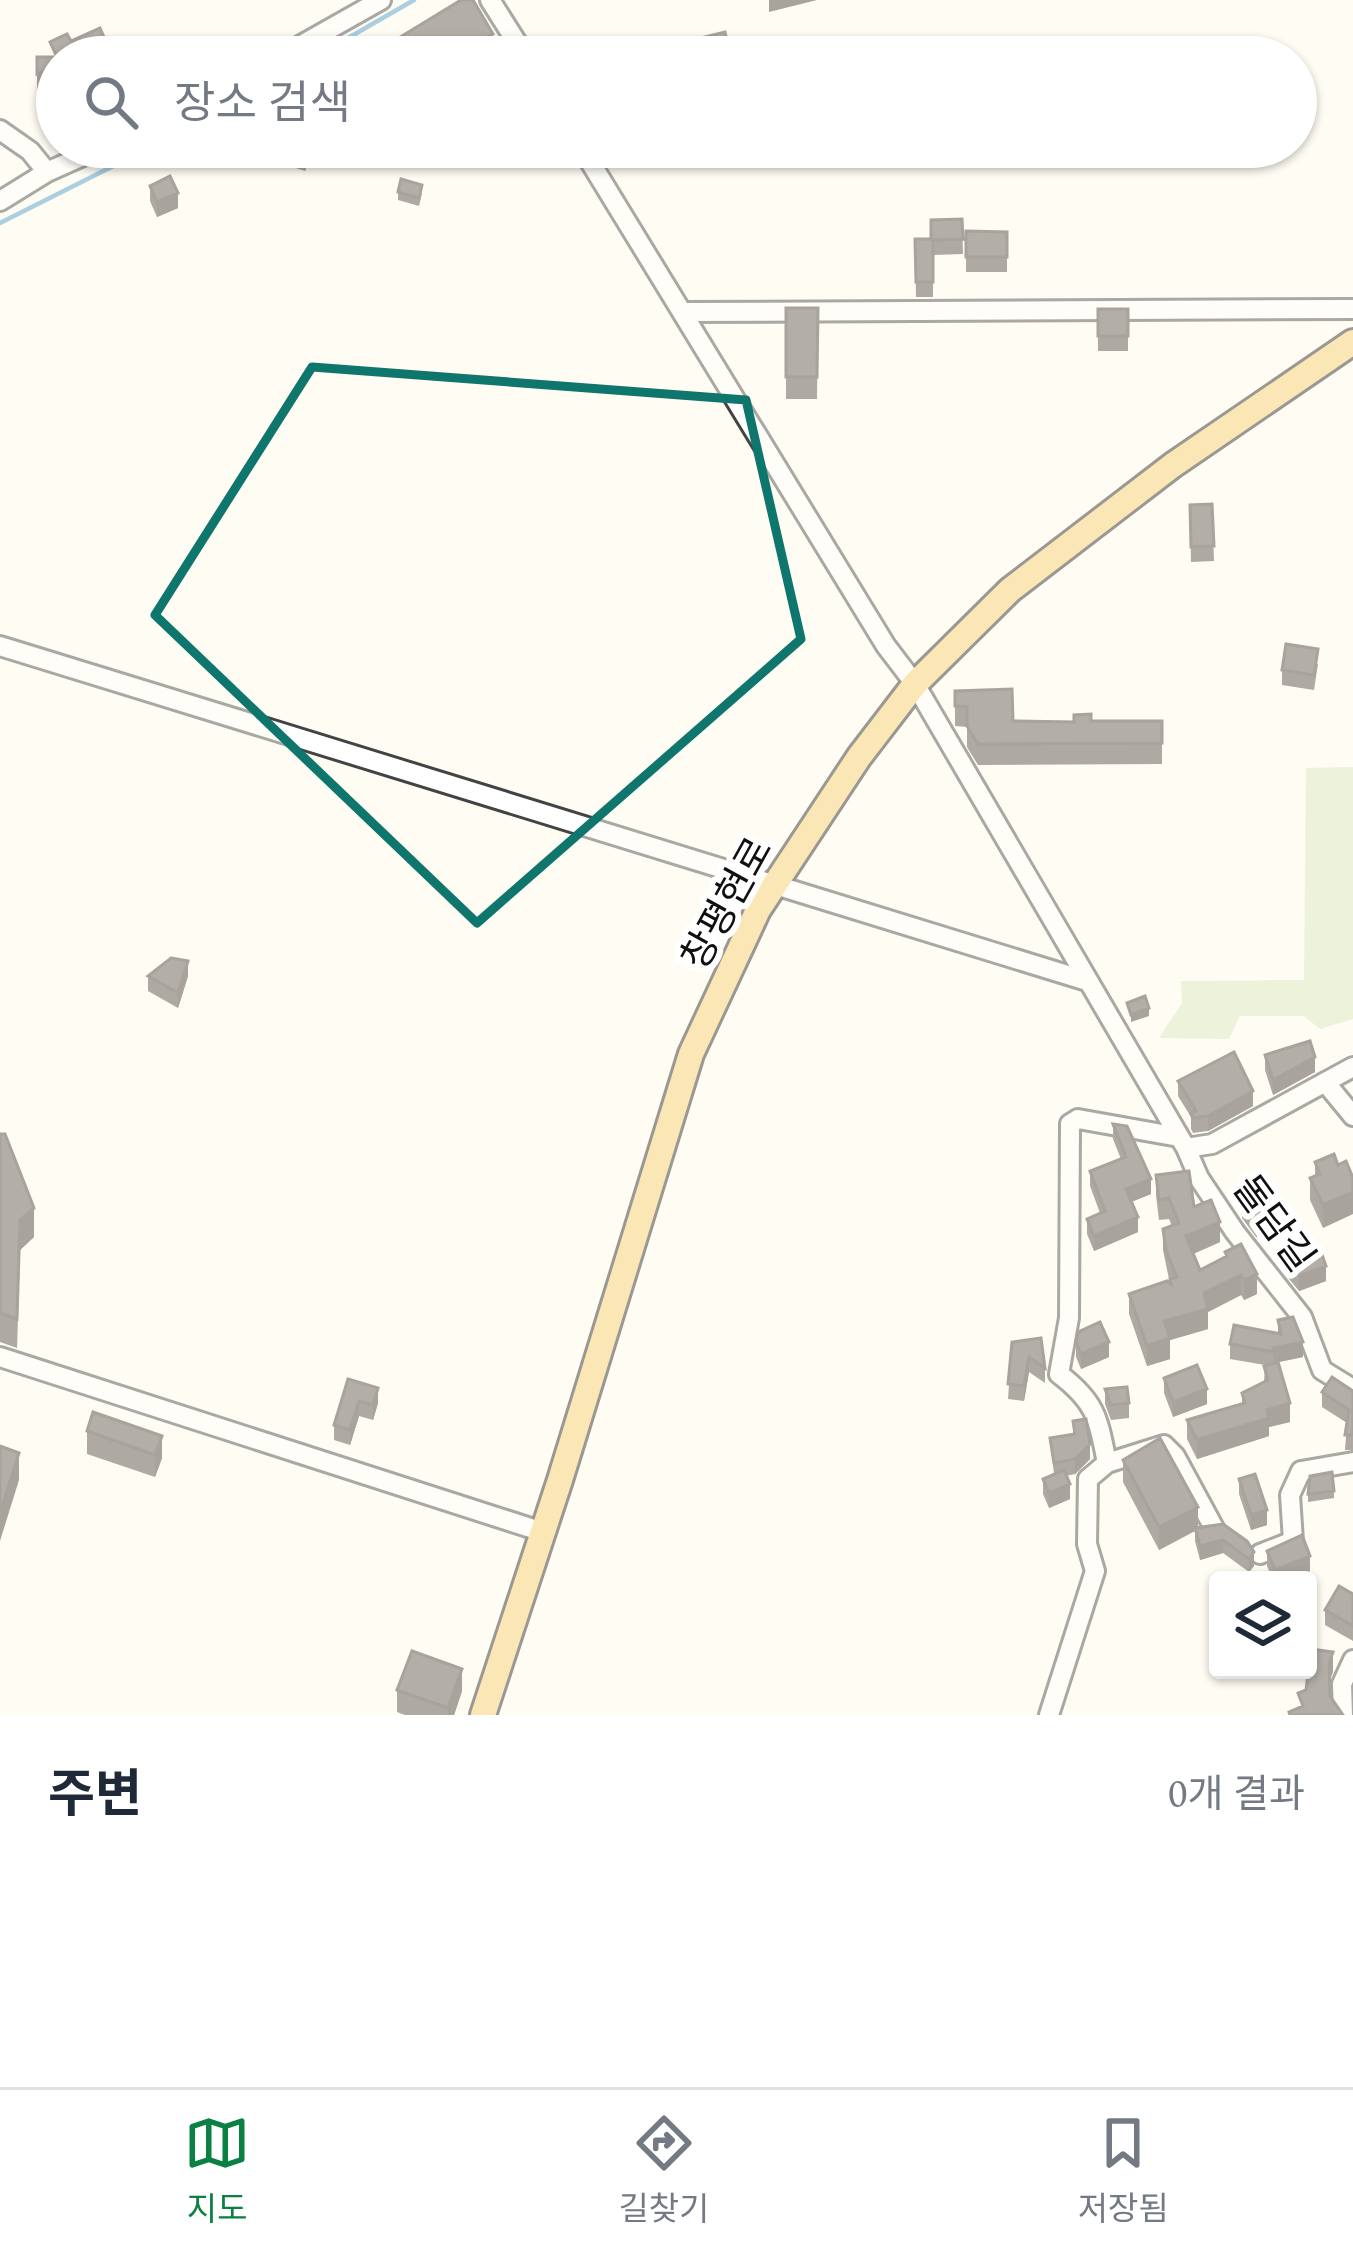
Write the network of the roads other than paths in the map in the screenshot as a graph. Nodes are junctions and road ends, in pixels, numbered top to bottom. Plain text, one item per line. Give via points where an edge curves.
1 (381, 0) edge
2 (490, 0) edge
3 (317, 36) edge
4 (513, 36) edge
5 (0, 130) edge
6 (36, 158) edge
7 (44, 168) edge
8 (56, 168) edge
9 (594, 168) edge
10 (47, 172) junction
11 (0, 201) edge
12 (1353, 309) edge
13 (684, 312) junction
14 (1353, 342) edge
15 (0, 646) edge
16 (915, 684) junction
17 (774, 886) junction
18 (1087, 981) junction
19 (1353, 1067) edge
20 (1325, 1082) junction
21 (1353, 1116) edge
22 (1183, 1142) junction
23 (0, 1358) edge
24 (1353, 1389) edge
25 (1353, 1462) edge
26 (1107, 1463) junction
27 (1214, 1528) edge
28 (543, 1532) junction
29 (1260, 1554) dead end
30 (1353, 1660) edge
31 (483, 1715) edge
32 (1049, 1715) edge
33 (1342, 1715) edge

1 - 3 street
2 - 4 street
5 - 6 street
7 - 10 street
8 - 10 street
9 - 13 street, 돌담길
10 - 11 street
12 - 13 street
13 - 16 street, 돌담길
14 - 16 main road, 창평현로 via 1010,590
15 - 17 street
16 - 17 main road, 창평현로
16 - 18 street, 돌담길
17 - 18 street
17 - 28 main road, 창평현로 via 691,1054
18 - 22 street, 돌담길
19 - 20 street
20 - 21 street
20 - 22 street via 1212,1144
22 - 24 street, 돌담길 via 1223,1214 1302,1317 1322,1370
22 - 26 street via 1078,1119 1070,1124 1070,1318 1059,1375 1096,1410
23 - 28 street
25 - 29 street via 1301,1471 1290,1495 1293,1541
26 - 27 street via 1164,1445
26 - 32 street via 1088,1479 1094,1571
28 - 31 main road, 창평현로
30 - 33 street via 1342,1684

